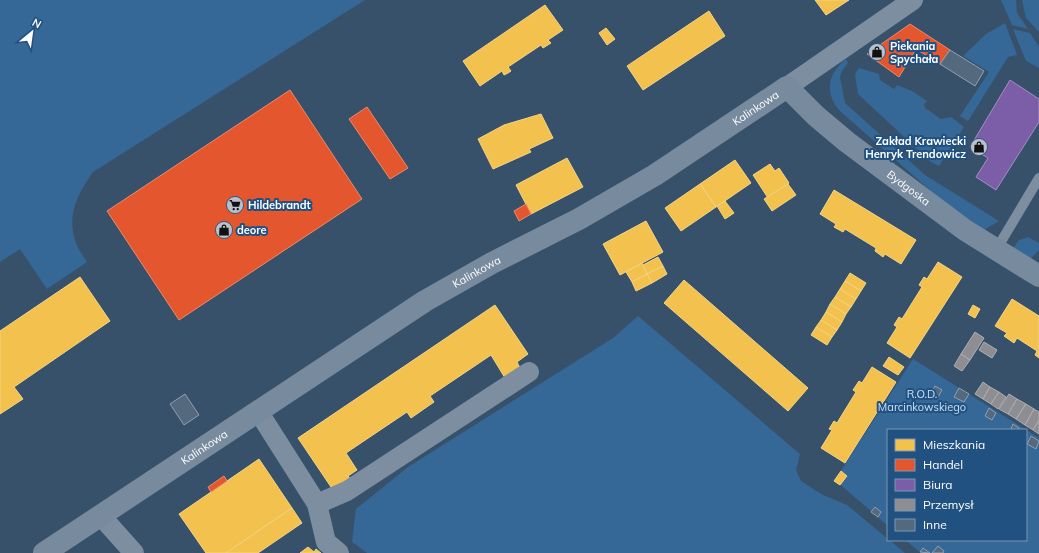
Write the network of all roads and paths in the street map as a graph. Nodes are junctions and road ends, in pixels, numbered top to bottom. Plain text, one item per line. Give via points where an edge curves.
1 (913, 0) edge
2 (787, 87) junction
3 (1039, 178) edge
4 (996, 250) junction
5 (1039, 276) edge
6 (529, 372) dead end
7 (258, 411) junction
8 (317, 504) junction
9 (101, 516) junction
10 (44, 553) edge
11 (134, 553) edge
12 (339, 553) edge

1 - 2 street, Kalinkowa
2 - 4 street, Bydgoska via 847,142
2 - 7 street, Kalinkowa via 649,178 425,302
3 - 4 lane
4 - 5 street, Bydgoska
6 - 8 street via 347,492
7 - 8 street
7 - 9 street, Kalinkowa
8 - 12 street via 326,542
9 - 10 street, Kalinkowa
9 - 11 street

